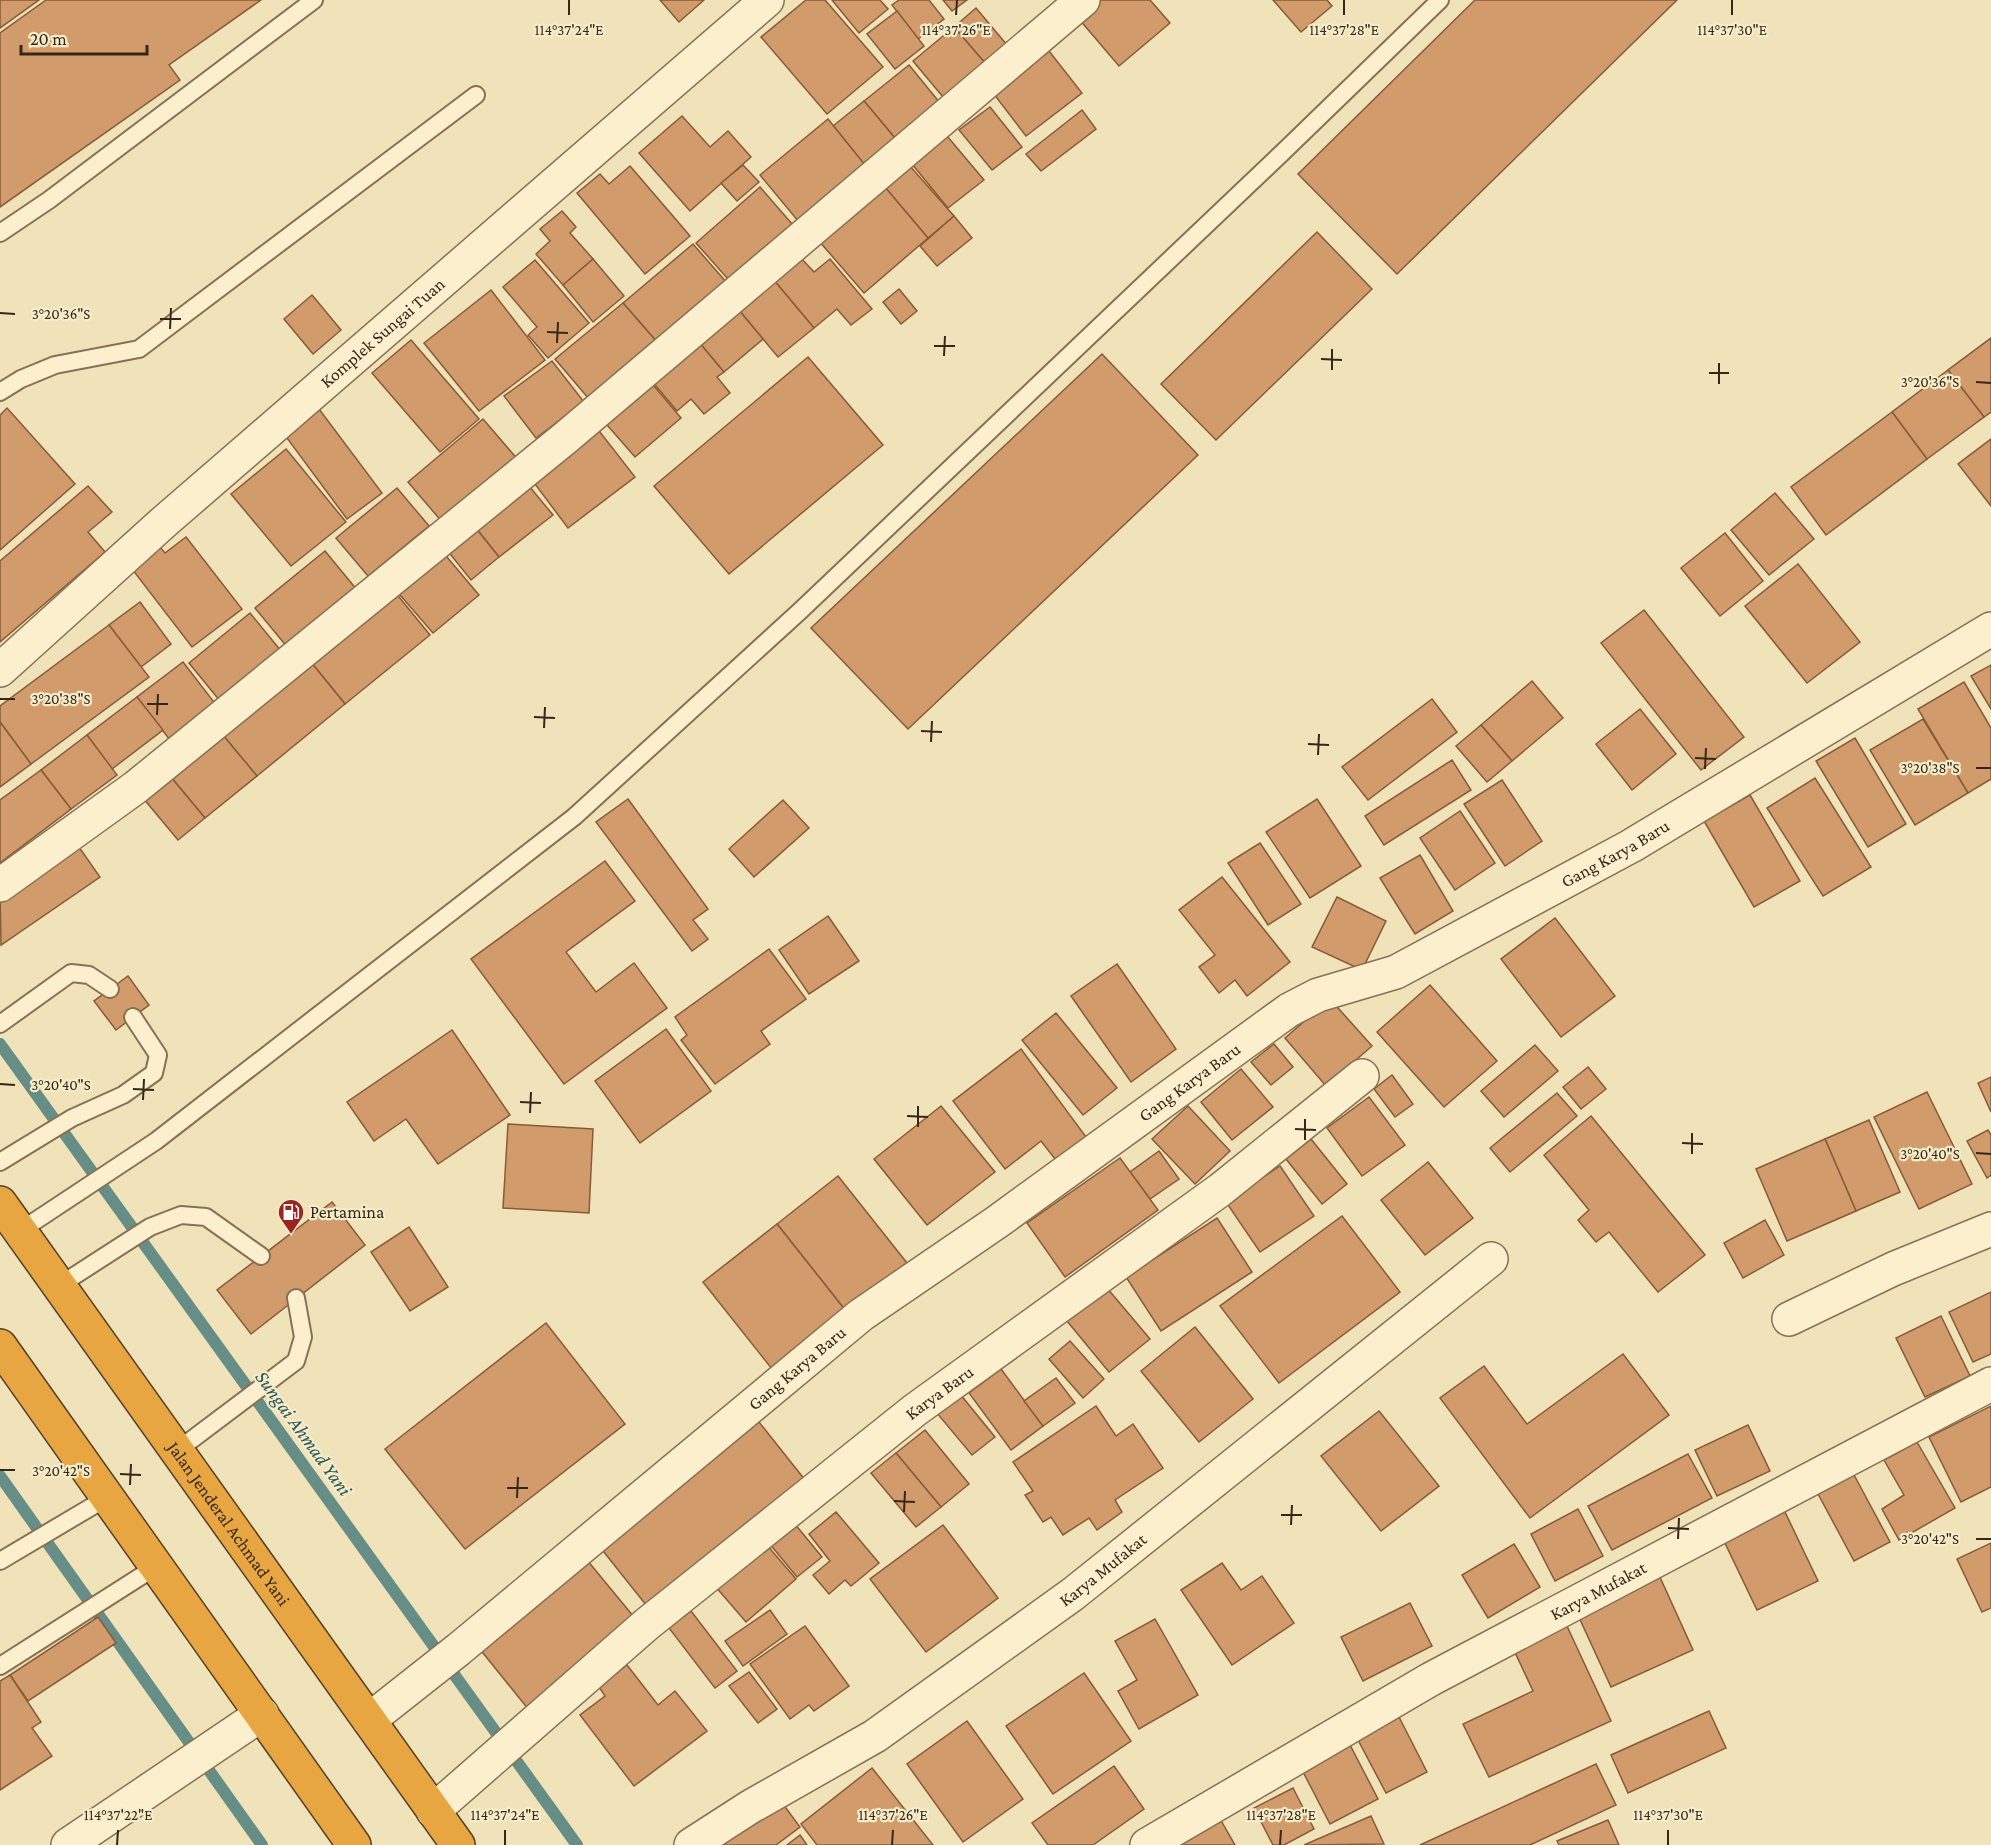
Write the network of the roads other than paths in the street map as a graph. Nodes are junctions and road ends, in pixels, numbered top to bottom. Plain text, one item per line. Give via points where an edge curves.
1 (314, 0) edge
2 (767, 0) edge
3 (1083, 0) edge
4 (1440, 0) edge
5 (476, 96) dead end
6 (0, 233) edge
7 (0, 392) edge
8 (1991, 629) edge
9 (0, 670) edge
10 (0, 885) edge
11 (111, 988) dead end
12 (132, 1017) dead end
13 (3, 1021) edge
14 (1362, 1076) dead end
15 (0, 1162) edge
16 (0, 1203) edge
17 (1991, 1229) edge
18 (20, 1231) junction
19 (261, 1256) dead end
20 (1491, 1259) dead end
21 (60, 1285) junction
22 (296, 1298) dead end
23 (1789, 1319) dead end
24 (0, 1346) edge
25 (1991, 1384) edge
26 (178, 1450) junction
27 (108, 1497) junction
28 (1, 1560) edge
29 (157, 1566) junction
30 (0, 1666) edge
31 (262, 1714) junction
32 (369, 1720) junction
33 (433, 1810) junction
34 (68, 1845) edge
35 (354, 1845) edge
36 (458, 1845) edge
37 (691, 1845) edge
38 (1147, 1845) edge

1 - 6 lane via 50,200
2 - 9 street, Komplek Sungai Tuan via 165,520
3 - 10 street via 546,454 136,788
4 - 18 lane via 809,603 574,817 156,1141
5 - 7 lane via 139,349 55,365
8 - 32 street, Gang Karya Baru via 1620,851 1396,972 1318,995 1289,1010 1007,1215 861,1315
11 - 13 lane via 89,975 71,973
12 - 15 lane via 158,1055 154,1073 123,1095 72,1118
14 - 33 street, Karya Baru via 1220,1190 915,1410 647,1624
16 - 18 highway, Jalan Jenderal Achmad Yani
17 - 23 street via 1893,1269
18 - 21 highway, Jalan Jenderal Achmad Yani
19 - 21 lane via 206,1217 181,1215 150,1227
20 - 37 street, Karya Mufakat via 1073,1594 875,1736
21 - 26 highway, Jalan Jenderal Achmad Yani
22 - 26 lane via 303,1337 296,1361
24 - 27 highway
25 - 38 street, Karya Mufakat via 1431,1679
26 - 32 highway, Jalan Jenderal Achmad Yani
27 - 28 lane
27 - 29 highway
29 - 30 lane
29 - 31 highway
31 - 34 street
31 - 35 highway
32 - 33 highway, Jalan Jenderal Achmad Yani
33 - 36 highway, Jalan Jenderal Achmad Yani

